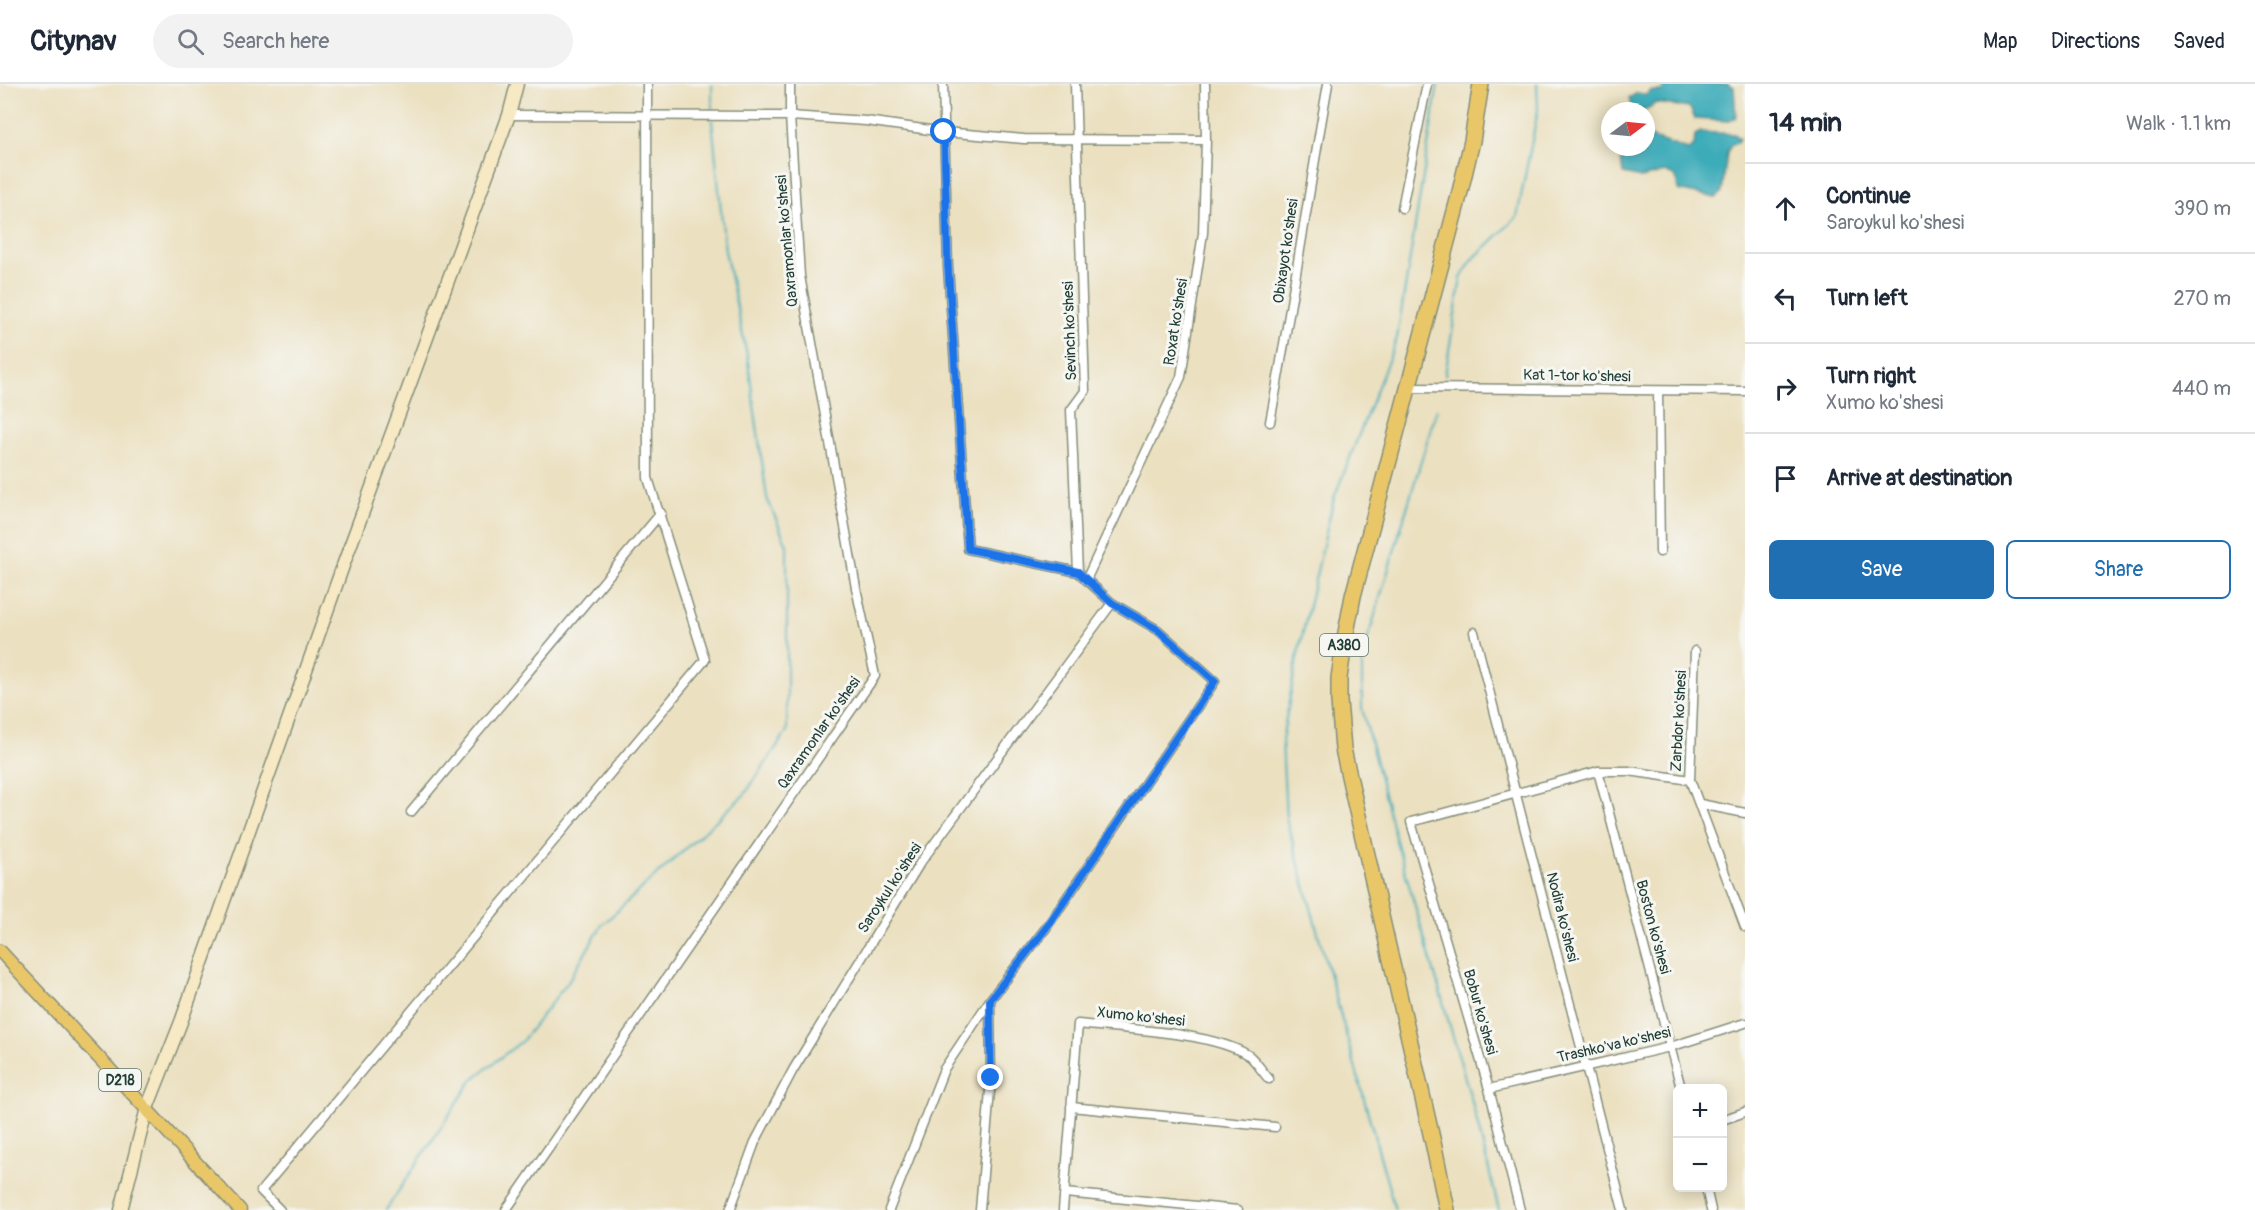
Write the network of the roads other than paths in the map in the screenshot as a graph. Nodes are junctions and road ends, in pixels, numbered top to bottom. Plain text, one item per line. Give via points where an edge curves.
1 (517, 84) edge
2 (647, 84) edge
3 (790, 84) edge
4 (943, 84) edge
5 (1075, 84) edge
6 (1205, 84) edge
7 (1328, 84) edge
8 (1426, 84) edge
9 (1481, 84) edge
10 (647, 114) junction
11 (509, 115) junction
12 (790, 116) junction
13 (944, 132) junction
14 (1076, 140) junction
15 (1206, 140) junction
16 (1402, 208) dead end
17 (1408, 388) junction
18 (1658, 391) junction
19 (1745, 392) edge
20 (1270, 422) dead end
21 (661, 513) junction
22 (1660, 552) dead end
23 (1078, 572) junction
24 (1086, 580) junction
25 (1112, 603) junction
26 (1474, 632) dead end
27 (1695, 651) dead end
28 (1598, 771) junction
29 (1689, 780) junction
30 (1516, 793) junction
31 (1700, 804) junction
32 (411, 812) dead end
33 (1745, 813) edge
34 (1745, 927) edge
35 (0, 951) edge
36 (990, 1000) junction
37 (1745, 1023) edge
38 (1670, 1047) junction
39 (1586, 1066) junction
40 (1269, 1079) dead end
41 (1680, 1084) edge
42 (1489, 1089) junction
43 (1071, 1107) junction
44 (147, 1108) junction
45 (1745, 1112) edge
46 (1727, 1118) edge
47 (1275, 1127) dead end
48 (1707, 1192) edge
49 (1065, 1193) junction
50 (121, 1210) edge
51 (240, 1210) edge
52 (280, 1210) edge
53 (506, 1210) edge
54 (730, 1210) edge
55 (890, 1210) edge
56 (980, 1210) edge
57 (1063, 1210) edge
58 (1238, 1210) edge
59 (1447, 1210) edge
60 (1520, 1210) edge
61 (1623, 1210) edge
62 (1712, 1210) edge

1 - 11 street
2 - 10 street
3 - 12 street, Qaxramonlar ko'shesi
4 - 13 street
5 - 14 street, Sevinch ko'shesi
6 - 15 street, Roxat ko'shesi
7 - 20 street, Obixayot ko'shesi
8 - 16 street
9 - 17 highway, A380 via 1460,191
10 - 11 street
10 - 12 street
10 - 21 street via 648,478
11 - 44 street
12 - 13 street
12 - 53 street, Qaxramonlar ko'shesi via 800,276 875,676
13 - 14 street
13 - 23 street via 948,267 968,549
14 - 15 street
14 - 23 street, Sevinch ko'shesi via 1085,391 1071,410
15 - 24 street, Roxat ko'shesi via 1203,232 1181,377
17 - 18 street, Kat 1-tor ko'shesi
17 - 59 highway, A380 via 1353,596 1339,678 1339,719
18 - 19 street, Kat 1-tor ko'shesi
18 - 22 street
21 - 32 street
21 - 52 street via 705,660 261,1191
23 - 24 street
24 - 25 street
25 - 36 street via 1158,630 1215,681 1046,928
25 - 54 street, Saroykul ko'shesi via 920,863 793,1070 755,1142
26 - 30 street, Nodira ko'shesi
27 - 29 street, Zarbdor ko'shesi
28 - 29 street via 1629,771
28 - 30 street
28 - 38 street, Boston ko'shesi
29 - 31 street, Zarbdor ko'shesi
30 - 39 street, Nodira ko'shesi
30 - 42 street, Bobur ko'shesi via 1411,822
31 - 33 street
31 - 34 street, Zarbdor ko'shesi
35 - 44 main road, D218
36 - 55 street via 944,1069
36 - 56 street via 991,1078
37 - 38 street, Trashko'va ko'shesi
38 - 39 street, Trashko'va ko'shesi
38 - 41 street, Boston ko'shesi
39 - 42 street, Trashko'va ko'shesi
39 - 61 street, Nodira ko'shesi
40 - 43 street, Xumo ko'shesi via 1250,1055 1198,1037 1078,1024
42 - 60 street, Bobur ko'shesi
43 - 47 street
43 - 49 street, Xumo ko'shesi
44 - 50 street
44 - 51 main road, D218
45 - 46 street
48 - 62 street
49 - 57 street, Xumo ko'shesi
49 - 58 street

